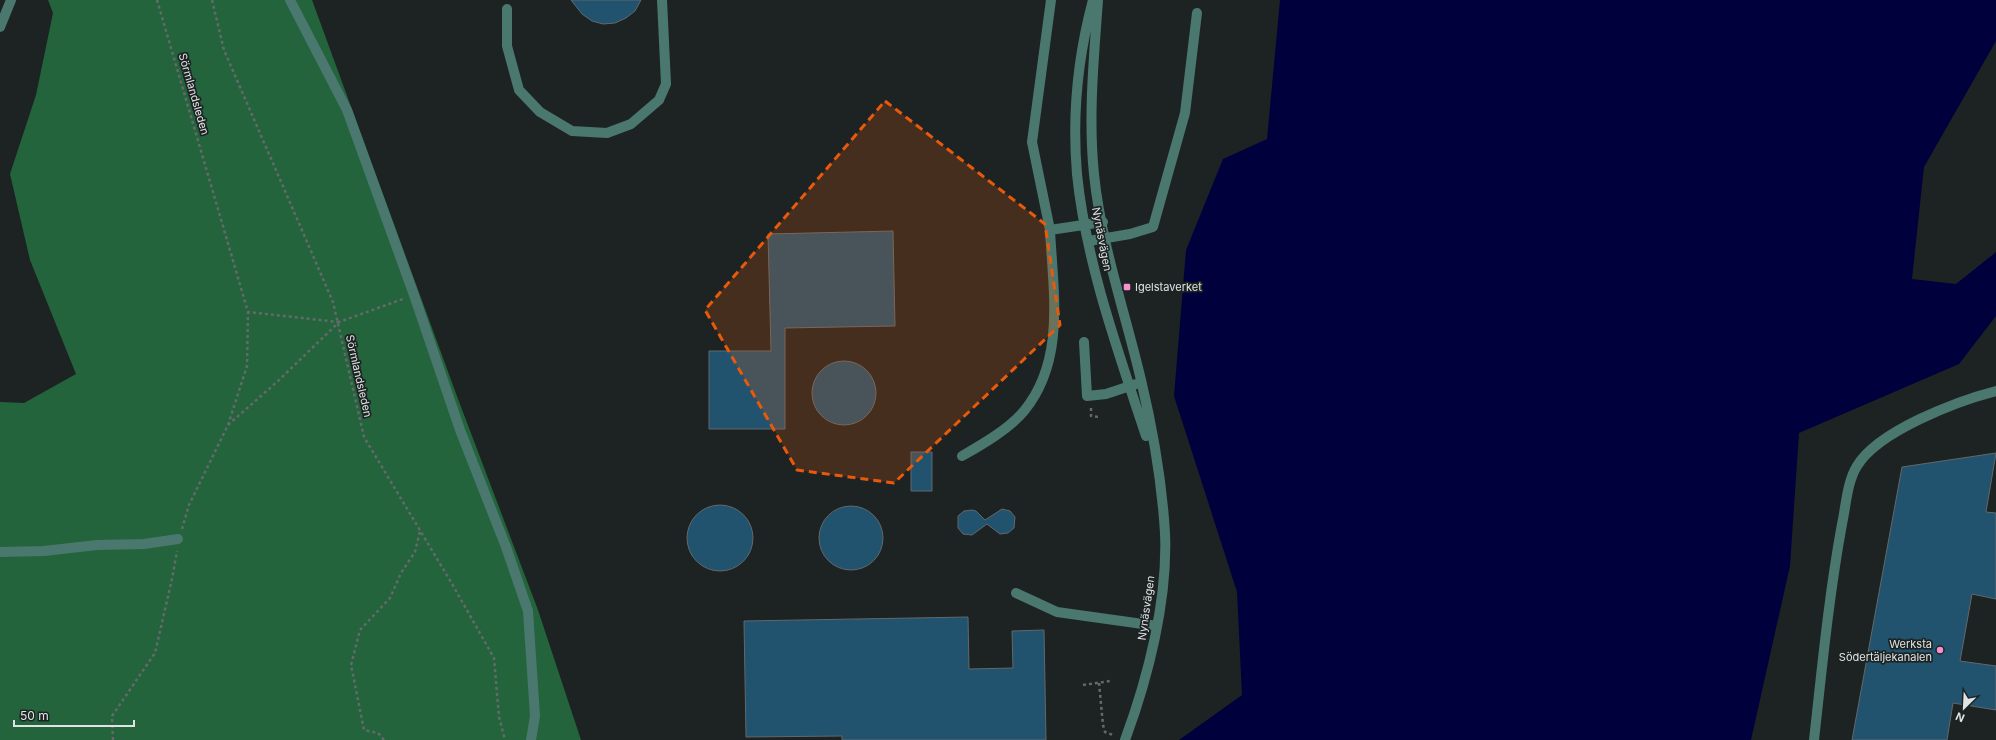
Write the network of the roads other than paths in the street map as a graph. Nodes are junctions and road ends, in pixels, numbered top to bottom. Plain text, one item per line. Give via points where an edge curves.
1 (11, 0) edge
2 (290, 0) edge
3 (662, 0) edge
4 (1051, 0) edge
5 (1093, 0) edge
6 (1098, 0) edge
7 (507, 9) dead end
8 (1197, 13) dead end
9 (0, 27) edge
10 (1102, 222) junction
11 (1086, 225) junction
12 (1050, 230) junction
13 (1106, 238) junction
14 (1089, 241) junction
15 (1084, 342) dead end
16 (1141, 382) junction
17 (1130, 386) junction
18 (1996, 391) edge
19 (962, 456) dead end
20 (1159, 476) junction
21 (178, 539) road end
22 (0, 552) edge
23 (1016, 593) dead end
24 (1157, 626) junction
25 (1121, 739) edge
26 (531, 740) edge
27 (1814, 740) edge

1 - 9 street
2 - 26 street via 347,110 460,430 506,546 528,611 535,716
3 - 7 street via 666,84 659,100 631,124 606,133 572,131 540,112 519,90 507,46
4 - 12 street via 1032,142
5 - 11 street, Nynäsvägen via 1083,36 1075,109 1077,174
6 - 10 street, Nynäsvägen via 1092,109 1094,174
8 - 13 street via 1185,113 1153,227
10 - 11 street
10 - 13 street, Nynäsvägen
11 - 12 street
11 - 14 street, Nynäsvägen
12 - 19 street via 1055,314 1046,373 1036,394 1023,412 986,442
13 - 14 street
13 - 16 street, Nynäsvägen
14 - 17 street, Nynäsvägen via 1097,278
15 - 17 street via 1087,396 1106,394
16 - 17 street
16 - 20 street, Nynäsvägen
17 - 20 street, Nynäsvägen
18 - 27 street via 1966,399 1879,442 1857,466 1848,490 1838,544
20 - 24 street, Nynäsvägen via 1165,534 1164,574
21 - 22 street via 144,544
23 - 24 street via 1057,612
24 - 25 street, Nynäsvägen via 1136,710

